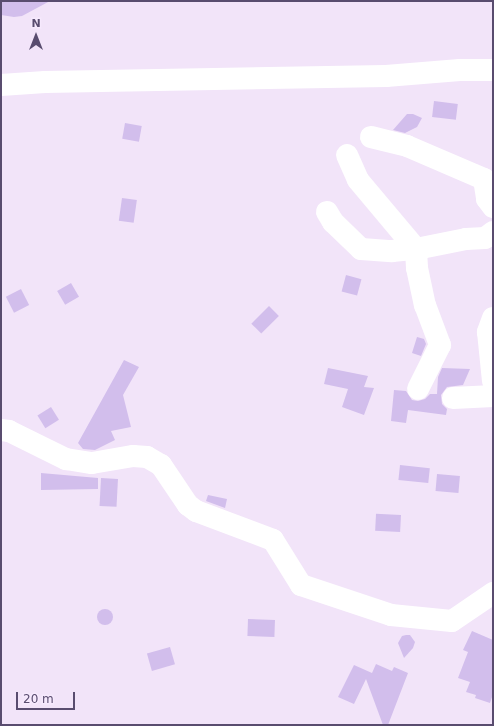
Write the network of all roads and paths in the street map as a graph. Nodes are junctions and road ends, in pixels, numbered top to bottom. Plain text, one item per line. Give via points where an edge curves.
1 (493, 70) edge
2 (1, 85) edge
3 (371, 137) dead end
4 (347, 155) dead end
5 (489, 172) edge
6 (493, 207) edge
7 (327, 212) dead end
8 (493, 232) edge
9 (416, 249) junction
10 (493, 318) edge
11 (493, 381) edge
12 (418, 389) dead end
13 (493, 396) edge
14 (453, 398) dead end
15 (4, 426) edge
16 (493, 593) edge

1 - 2 street via 386,76
3 - 5 street
4 - 9 street via 358,180
5 - 6 street via 487,199
7 - 9 street via 333,222 360,249
8 - 9 street via 485,238 466,239
9 - 12 street via 417,268 425,305 440,345
10 - 11 street via 488,332
13 - 14 street
15 - 16 street via 66,459 92,463 133,456 147,457 160,465 188,505 196,511 273,540 301,585 391,615 452,621

